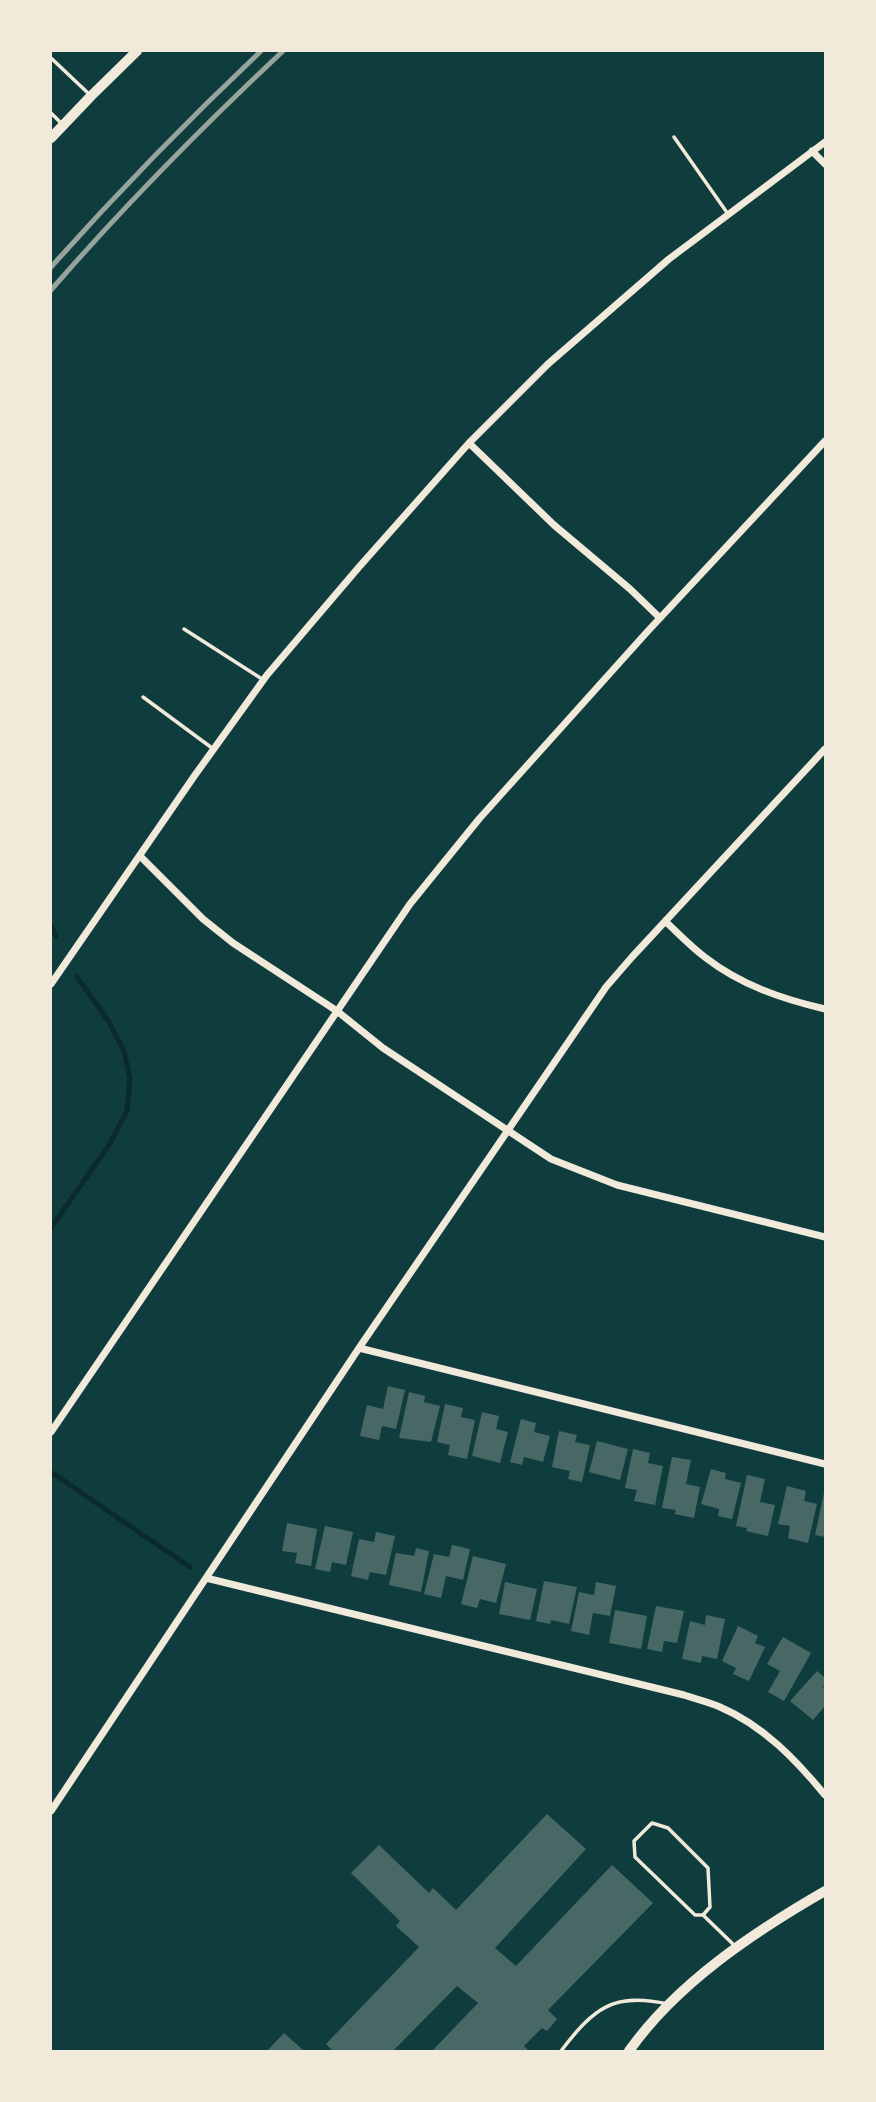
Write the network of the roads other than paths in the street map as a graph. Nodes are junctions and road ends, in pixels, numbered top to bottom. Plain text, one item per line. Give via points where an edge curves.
1 (138, 51) edge
2 (51, 58) edge
3 (91, 96) junction
4 (51, 113) edge
5 (63, 125) junction
6 (674, 137) dead end
7 (51, 138) edge
8 (825, 142) edge
9 (812, 151) junction
10 (825, 164) edge
11 (728, 214) junction
12 (825, 441) edge
13 (469, 443) junction
14 (660, 618) junction
15 (184, 629) dead end
16 (264, 680) junction
17 (143, 697) dead end
18 (214, 749) junction
19 (825, 751) edge
20 (140, 856) junction
21 (665, 921) junction
22 (51, 984) edge
23 (825, 1009) edge
24 (337, 1011) junction
25 (508, 1131) junction
26 (825, 1237) edge
27 (359, 1348) junction
28 (51, 1432) edge
29 (825, 1464) edge
30 (206, 1578) junction
31 (825, 1795) edge
32 (51, 1811) edge
33 (825, 1891) edge
34 (703, 1915) junction
35 (737, 1948) junction
36 (669, 2004) junction
37 (561, 2051) edge
38 (629, 2051) edge

1 - 3 main road
2 - 3 lane
3 - 5 main road
4 - 5 lane
5 - 7 main road
6 - 11 lane
8 - 9 street
9 - 10 street
9 - 11 street
11 - 13 street via 548,364
12 - 14 street
13 - 14 street
13 - 16 street
14 - 24 street via 479,819 410,904
15 - 16 lane
16 - 18 street
17 - 18 lane
18 - 20 street
19 - 21 street
20 - 22 street
20 - 24 street via 233,943
21 - 23 street via 706,958 738,978 779,997
21 - 25 street via 606,987
24 - 25 street via 383,1048
24 - 28 street
25 - 26 street via 551,1159 617,1185
25 - 27 street
27 - 29 street
27 - 30 street
30 - 31 street via 720,1707 780,1746
30 - 32 street
33 - 35 street
34 - 34 lane via 710,1907 708,1868 668,1828 652,1823 634,1841 635,1857 695,1915
34 - 35 lane
35 - 36 street
36 - 37 lane via 633,1999 613,2003 578,2029
36 - 38 street

